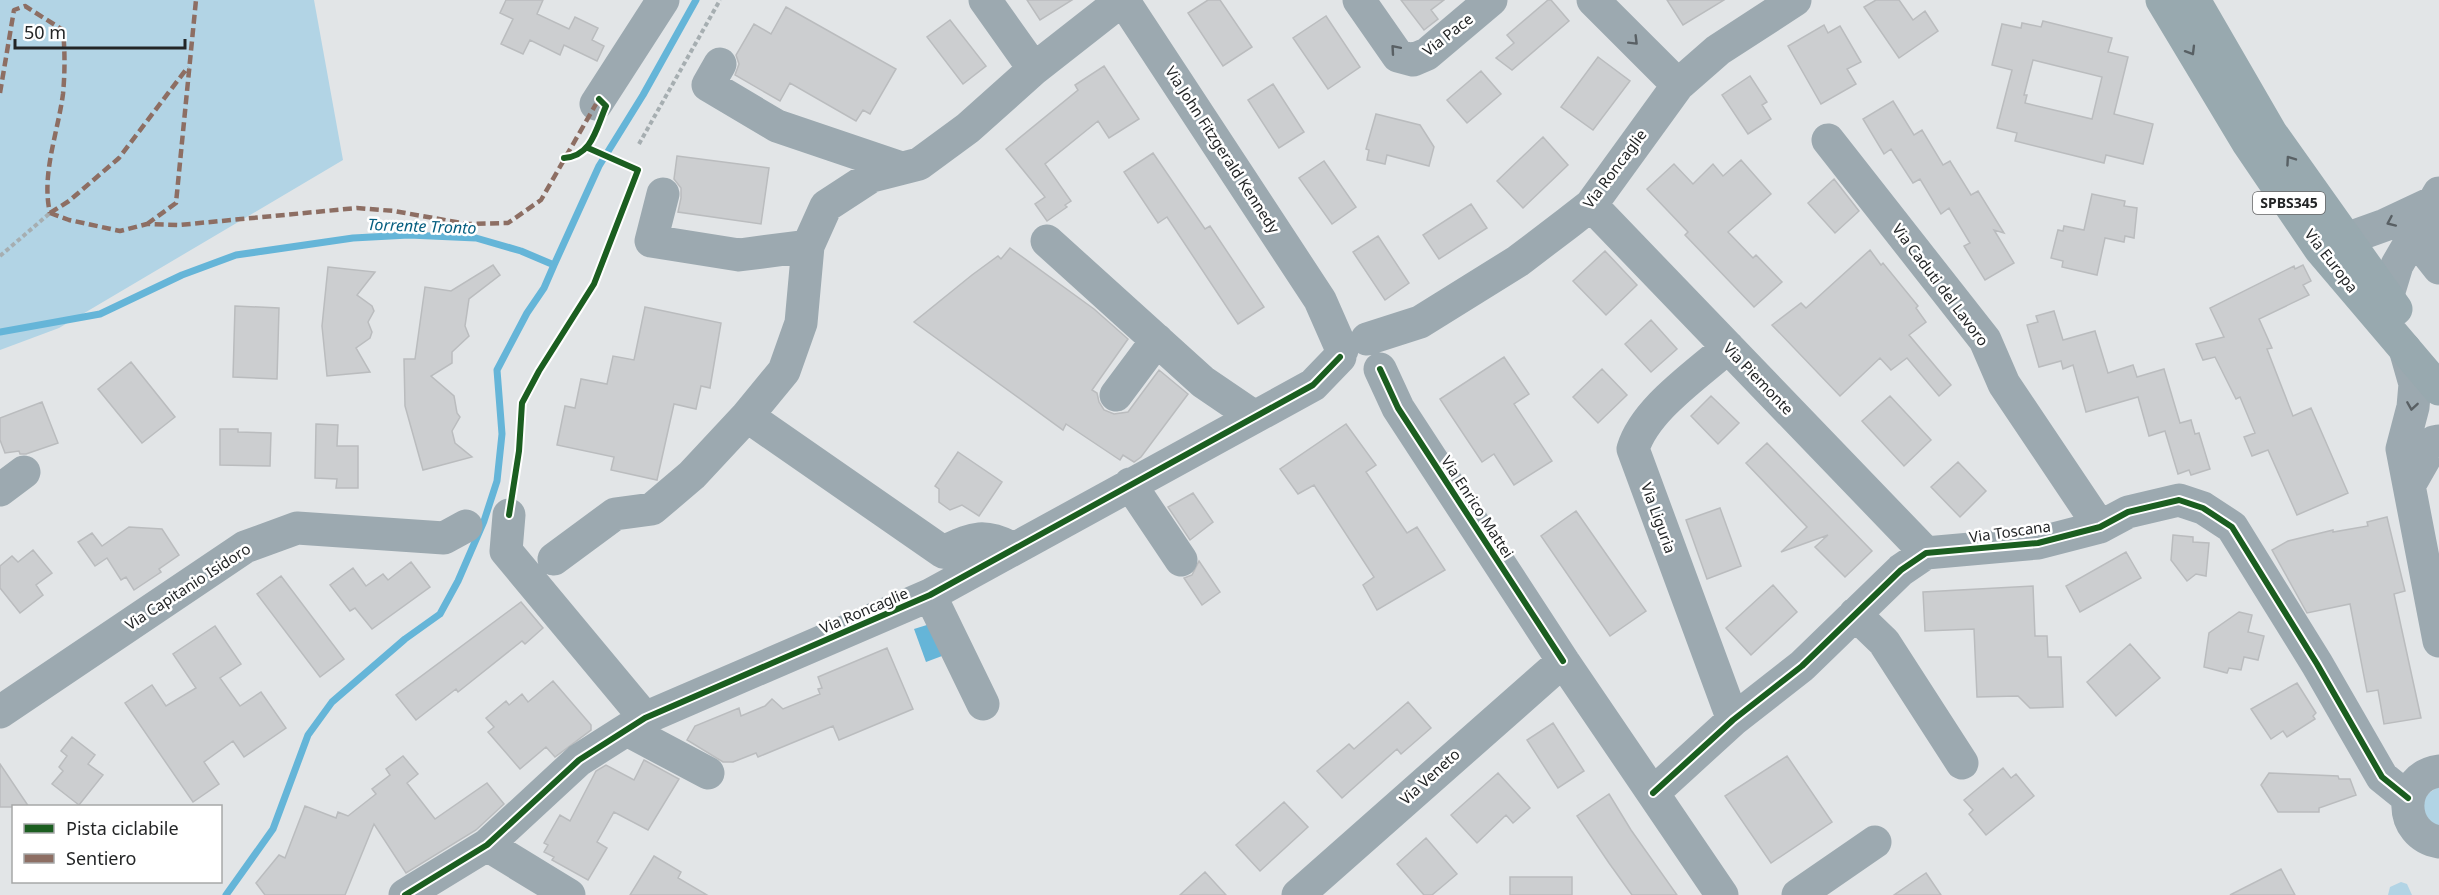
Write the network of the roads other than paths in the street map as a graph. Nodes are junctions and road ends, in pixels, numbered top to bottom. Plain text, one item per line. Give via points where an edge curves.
1 (663, 0) edge
2 (985, 0) edge
3 (1122, 0) edge
4 (1359, 0) edge
5 (1491, 0) edge
6 (1593, 0) edge
7 (1795, 0) edge
8 (2162, 0) edge
9 (2194, 0) edge
10 (720, 64) dead end
11 (1034, 69) junction
12 (1678, 85) junction
13 (596, 104) dead end
14 (1828, 140) dead end
15 (900, 168) junction
16 (663, 194) dead end
17 (2437, 197) edge
18 (1591, 205) junction
19 (2346, 239) junction
20 (1047, 242) dead end
21 (808, 246) junction
22 (2439, 268) edge
23 (2386, 298) junction
24 (1157, 340) junction
25 (1728, 347) junction
26 (2405, 349) junction
27 (2439, 358) edge
28 (1361, 359) junction
29 (2439, 389) edge
30 (1116, 396) dead end
31 (747, 416) junction
32 (1253, 416) junction
33 (2439, 441) edge
34 (1130, 484) junction
35 (2410, 484) junction
36 (466, 526) dead end
37 (2100, 527) junction
38 (504, 529) dead end
39 (1012, 548) junction
40 (1926, 553) junction
41 (1181, 560) dead end
42 (524, 571) junction
43 (930, 595) junction
44 (1855, 614) junction
45 (2439, 641) edge
46 (1563, 661) junction
47 (982, 704) dead end
48 (0, 712) edge
49 (1733, 720) junction
50 (636, 724) junction
51 (1962, 763) dead end
52 (2437, 768) edge
53 (708, 773) dead end
54 (1653, 793) junction
55 (2408, 798) junction
56 (1875, 842) dead end
57 (2438, 844) edge
58 (487, 845) junction
59 (405, 895) edge
60 (569, 895) edge
61 (1298, 895) edge
62 (1722, 895) edge
63 (1798, 895) edge

1 - 13 street
2 - 11 street
3 - 11 street
3 - 28 street, Via John Fitzgerald Kennedy
5 -> 4 street, Via Pace via 1427,54 1413,60 1398,56
6 -> 12 street
7 - 12 street, Via Roncaglie via 1718,50
8 -> 26 main road, Via Europa / SPBS345 via 2248,143 2320,249
19 -> 9 main road, Via Europa / SPBS345 via 2271,133
10 - 15 street via 708,85 777,126
11 - 15 street via 968,128 919,164
12 - 18 street, Via Roncaglie
14 - 37 street, Via Caduti del Lavoro via 1985,340 2001,387 2063,480
15 - 21 street via 872,176 826,206
16 - 21 street via 651,241 739,255
17 -> 19 street via 2385,225
17 - 22 street via 2428,254
17 - 23 street via 2397,265
18 - 25 street, Via Piemonte
18 - 28 street, Via Roncaglie via 1518,261
19 - 23 main road, Via Europa / SPBS345
20 - 24 street
21 - 31 street via 801,323 784,371
23 - 27 main road, Via Europa / SPBS345
24 - 30 street
24 - 32 street via 1203,382
25 - 40 street, Via Piemonte
25 - 49 street, Via Liguria via 1652,414 1638,433 1633,449
26 - 29 main road, Via Europa / SPBS345
26 -> 35 street via 2415,384 2402,449
28 - 32 street, Via Roncaglie
28 - 46 street, Via Enrico Mattei via 1398,408
31 - 39 street via 943,552 984,537
31 - 42 street via 692,475 652,509 615,514 557,562 543,555
32 - 34 street, Via Roncaglie
33 - 35 street via 2434,442
34 - 39 street, Via Roncaglie
34 - 41 street
35 - 45 street
36 - 48 street, Via Capitanio Isidoro via 444,538 297,528 245,547
37 - 40 street, Via Toscana via 2038,543
37 - 55 street, Via Toscana via 2128,512 2179,500 2203,508 2232,527 2382,777
38 - 42 street via 506,551
39 - 43 street, Via Roncaglie
40 - 44 street, Via Toscana via 1901,570
42 - 50 street
43 - 47 street
43 - 50 street, Via Roncaglie
44 - 49 street, Via Toscana via 1802,666
44 - 51 street via 1884,642
46 - 54 street, Via Enrico Mattei
46 - 61 street, Via Veneto
49 - 54 street, Via Toscana
50 - 53 street
50 - 58 street, Via Roncaglie via 579,760
52 - 55 street via 2421,778
54 - 62 street, Via Enrico Mattei
55 - 57 street via 2407,810 2416,831
56 - 63 street
58 - 59 street, Via Roncaglie
58 - 60 street

